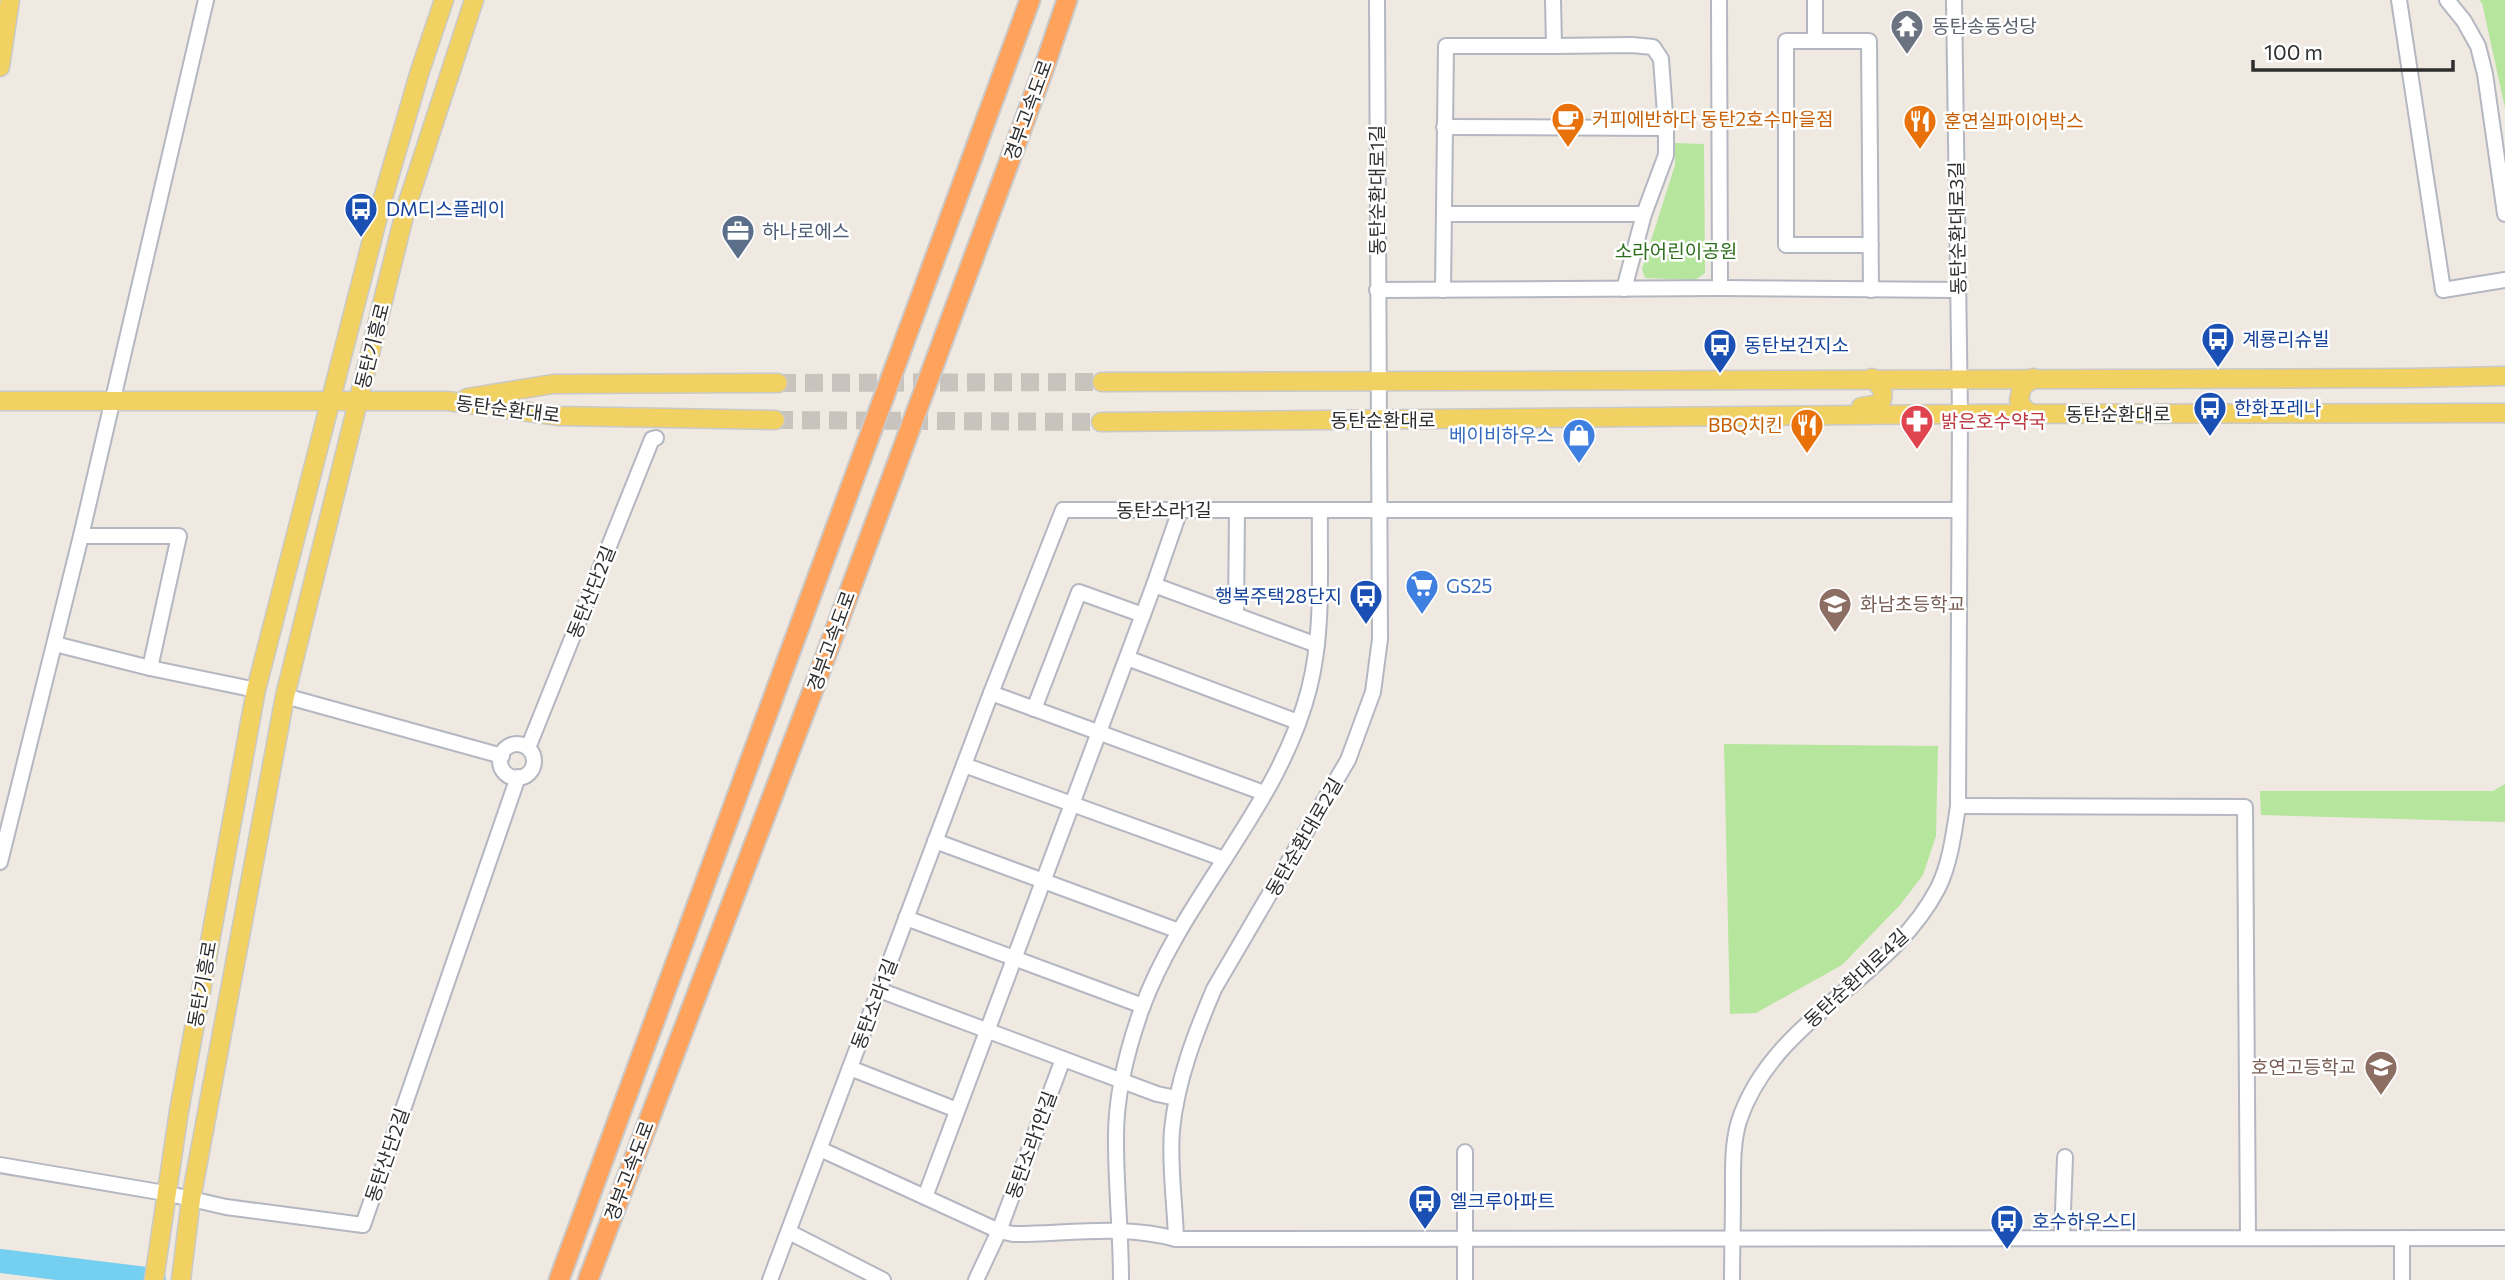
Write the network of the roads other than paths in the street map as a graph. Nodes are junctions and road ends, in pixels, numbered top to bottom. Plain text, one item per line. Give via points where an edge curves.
1 (10, 0) edge
2 (206, 0) edge
3 (444, 0) edge
4 (474, 0) edge
5 (1030, 0) edge
6 (1067, 0) edge
7 (1377, 0) edge
8 (1553, 0) edge
9 (1719, 0) edge
10 (1815, 0) edge
11 (1954, 0) edge
12 (2399, 0) edge
13 (2447, 0) edge
14 (1815, 41) junction
15 (1554, 46) junction
16 (0, 67) edge
17 (1444, 127) junction
18 (1666, 128) junction
19 (1444, 214) junction
20 (1644, 214) junction
21 (2505, 214) edge
22 (1871, 245) junction
23 (2505, 280) edge
24 (1720, 288) junction
25 (1624, 289) junction
26 (1377, 290) junction
27 (1443, 290) junction
28 (1871, 290) junction
29 (1958, 290) junction
30 (2505, 376) edge
31 (1872, 378) junction
32 (1959, 378) junction
33 (2033, 378) junction
34 (1378, 381) junction
35 (1102, 382) tunnel mouth
36 (778, 383) tunnel mouth
37 (332, 400) junction
38 (0, 401) edge
39 (359, 401) junction
40 (447, 401) junction
41 (112, 402) junction
42 (2505, 413) edge
43 (1959, 414) junction
44 (2032, 414) junction
45 (1756, 416) junction
46 (775, 420) tunnel mouth
47 (1378, 420) junction
48 (1101, 422) tunnel mouth
49 (656, 438) dead end
50 (1180, 510) junction
51 (1237, 510) junction
52 (1320, 510) junction
53 (1378, 510) junction
54 (1959, 510) junction
55 (81, 536) junction
56 (1154, 585) junction
57 (1143, 615) junction
58 (1236, 615) junction
59 (55, 644) junction
60 (1317, 645) junction
61 (1127, 658) junction
62 (150, 668) junction
63 (256, 690) junction
64 (991, 693) junction
65 (285, 696) junction
66 (1034, 709) junction
67 (1298, 722) junction
68 (1099, 733) junction
69 (528, 748) junction
70 (502, 756) junction
71 (964, 765) junction
72 (518, 777) junction
73 (1264, 793) junction
74 (1072, 804) junction
75 (1958, 806) junction
76 (935, 841) junction
77 (1224, 859) junction
78 (0, 862) edge
79 (1043, 881) junction
80 (906, 918) junction
81 (1179, 931) junction
82 (1014, 958) junction
83 (879, 990) junction
84 (1143, 1006) junction
85 (987, 1031) junction
86 (1063, 1059) junction
87 (850, 1068) junction
88 (1122, 1081) junction
89 (1176, 1098) junction
90 (957, 1110) junction
91 (820, 1149) junction
92 (1465, 1152) dead end
93 (2065, 1157) dead end
94 (0, 1165) edge
95 (165, 1193) junction
96 (925, 1197) junction
97 (191, 1199) junction
98 (789, 1231) junction
99 (999, 1231) junction
100 (1121, 1232) junction
101 (1732, 1238) junction
102 (2062, 1238) junction
103 (2248, 1238) junction
104 (2402, 1238) junction
105 (2505, 1238) edge
106 (1176, 1239) junction
107 (1465, 1239) junction
108 (154, 1280) edge
109 (181, 1280) edge
110 (559, 1280) edge
111 (587, 1280) edge
112 (770, 1280) edge
113 (883, 1280) edge
114 (976, 1280) edge
115 (1121, 1280) edge
116 (1465, 1280) edge
117 (1732, 1280) edge
118 (2402, 1280) edge

1 - 16 main road
2 - 41 street
3 - 37 main road, 동탄기흥로 via 381,205
4 - 39 main road, 동탄기흥로 via 406,208
5 - 110 highway, 경부고속도로
6 - 111 highway, 경부고속도로 via 813,690
7 - 26 street, 동탄순환대로1길
8 - 15 street
9 - 24 street
10 - 14 street
11 - 29 street, 동탄순환대로3길
12 - 23 street via 2443,290
13 - 21 street via 2478,46
14 - 22 street via 1869,41
14 - 22 street via 1786,41 1786,245
15 - 17 street via 1446,46
15 - 18 street via 1653,47 1661,59
17 - 18 street
17 - 19 street
18 - 20 street via 1666,155
19 - 20 street
19 - 27 street
20 - 25 street
22 - 28 street
24 - 25 street
24 - 28 street
25 - 27 street
26 - 27 street
26 - 34 street, 동탄순환대로1길
28 - 29 street
29 - 32 street, 동탄순환대로3길
30 - 33 main road, 동탄순환대로
31 - 32 main road, 동탄순환대로
31 - 34 main road, 동탄순환대로
31 - 45 main road via 1883,392 1880,404
32 - 33 main road, 동탄순환대로
32 - 43 street, 동탄순환대로3길
33 - 44 main road via 2022,387 2018,401
34 - 35 main road, 동탄순환대로
34 - 47 street, 동탄순환대로1길
36 - 40 main road, 동탄순환대로 via 553,384
37 - 39 main road
37 - 41 main road
37 - 63 main road, 동탄기흥로
38 - 41 main road
39 - 40 main road
39 - 65 main road, 동탄기흥로
40 - 46 main road, 동탄순환대로 via 559,416
41 - 55 street
42 - 44 main road, 동탄순환대로
43 - 44 main road, 동탄순환대로
43 - 45 main road, 동탄순환대로
43 - 54 street, 동탄순환대로4길
45 - 47 main road, 동탄순환대로
47 - 48 main road, 동탄순환대로
47 - 53 street, 동탄순환대로2길
49 - 69 street, 동탄산단2길
50 - 51 street, 동탄소라1길
50 - 56 street
50 - 64 street, 동탄소라1길 via 1063,510
51 - 52 street, 동탄소라1길
51 - 58 street
52 - 53 street, 동탄소라1길
52 - 60 street
53 - 54 street, 동탄소라1길
53 - 89 street, 동탄순환대로2길 via 1380,639 1373,692 1362,726 1318,815 1214,989
54 - 75 street, 동탄순환대로4길
55 - 59 street
55 - 62 street via 178,536
56 - 57 street
56 - 58 street
57 - 61 street
57 - 66 street via 1079,592
58 - 60 street
59 - 62 street
59 - 78 street
60 - 67 street
61 - 67 street
61 - 68 street
62 - 63 street
63 - 95 main road, 동탄기흥로
64 - 66 street
64 - 71 street, 동탄소라1길
65 - 70 street
65 - 97 main road, 동탄기흥로
66 - 68 street
67 - 73 street
68 - 73 street
68 - 74 street
69 - 70 street via 514,744
69 - 72 street via 533,766 527,775
70 - 72 street via 505,772
71 - 74 street
71 - 76 street, 동탄소라1길
72 - 97 street, 동탄산단2길 via 363,1225
73 - 77 street
74 - 77 street
74 - 79 street
75 - 101 street, 동탄순환대로4길 via 1939,886 1921,916 1898,945 1790,1039 1748,1097 1733,1157
75 - 103 street via 2245,807
76 - 79 street
76 - 80 street, 동탄소라1길
77 - 81 street
79 - 81 street
79 - 82 street
80 - 82 street
80 - 83 street, 동탄소라1길
81 - 84 street
82 - 84 street
82 - 85 street
83 - 85 street
83 - 87 street, 동탄소라1길
84 - 88 street
85 - 86 street
85 - 90 street
86 - 88 street
86 - 99 street, 동탄소라1안길
87 - 90 street
87 - 91 street, 동탄소라1길
88 - 89 street
88 - 100 street via 1116,1140
89 - 106 street, 동탄순환대로2길 via 1172,1133
90 - 96 street
91 - 96 street
91 - 98 street, 동탄소라1길
92 - 107 street
93 - 102 street
94 - 95 street, 동탄산단2길
95 - 97 street, 동탄산단2길
95 - 108 main road, 동탄기흥로
96 - 99 street
97 - 109 main road, 동탄기흥로
98 - 112 street, 동탄소라1길
98 - 113 street
99 - 100 street
99 - 114 street, 동탄소라1안길
100 - 106 street
100 - 115 street
101 - 102 street
101 - 107 street
101 - 117 street, 동탄순환대로4길
102 - 103 street
103 - 104 street
104 - 105 street
104 - 118 street
106 - 107 street
107 - 116 street

